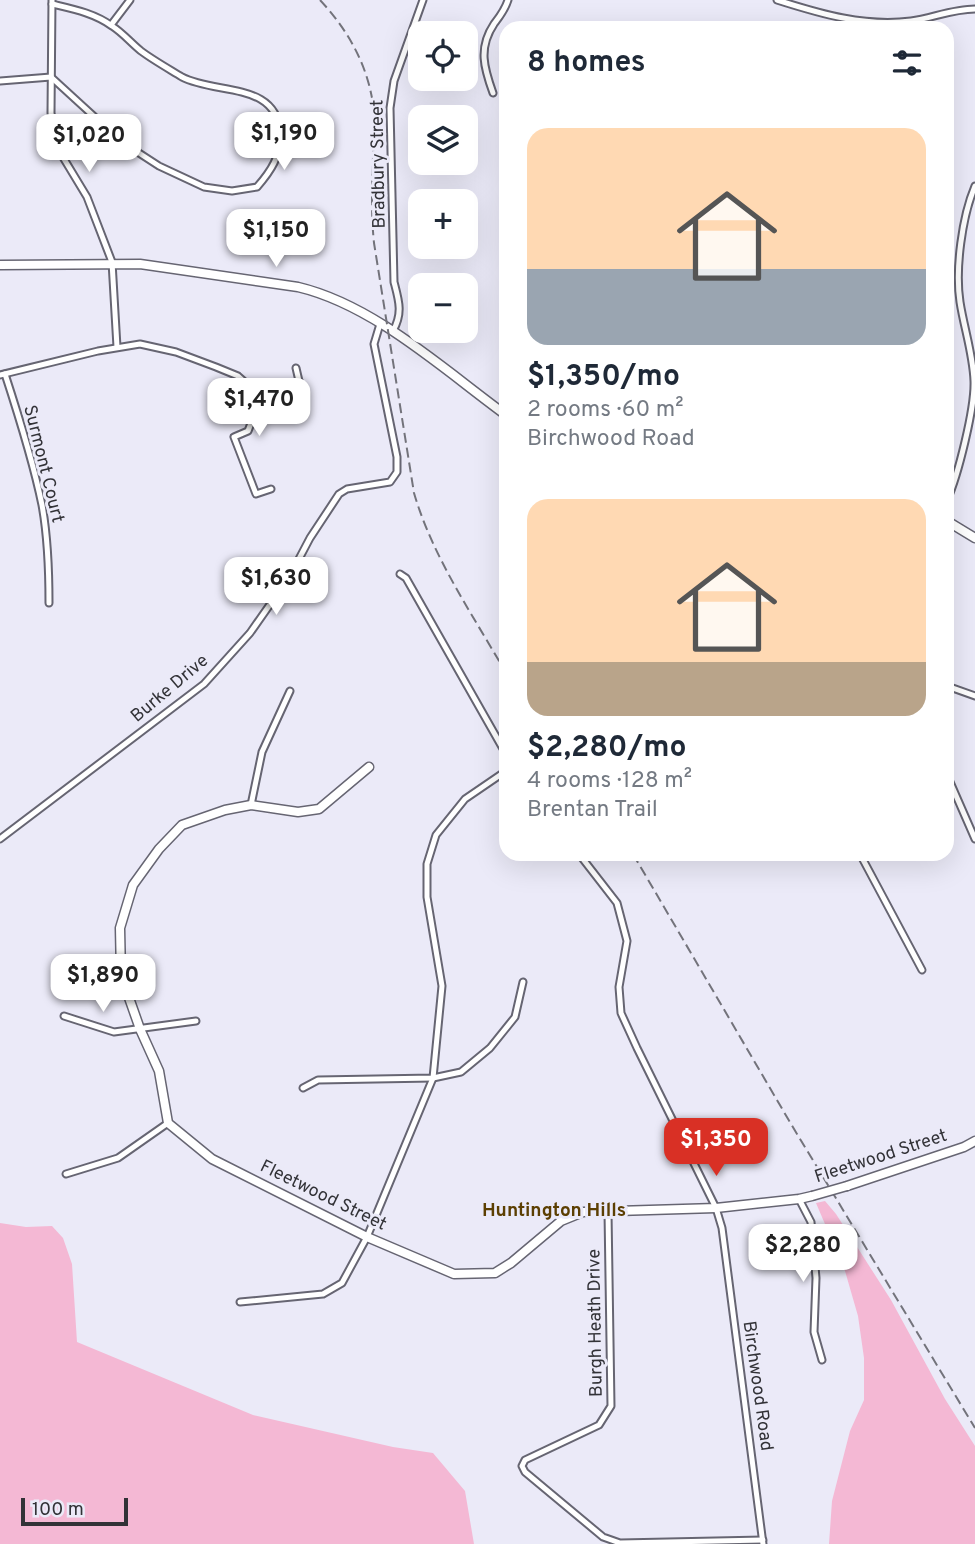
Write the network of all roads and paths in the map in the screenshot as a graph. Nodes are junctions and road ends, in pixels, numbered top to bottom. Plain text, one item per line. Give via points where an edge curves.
1 (130, 0) edge
2 (423, 0) edge
3 (508, 0) edge
4 (777, 0) edge
5 (52, 2) edge
6 (975, 9) edge
7 (866, 21) edge
8 (902, 21) edge
9 (111, 25) junction
10 (51, 77) junction
11 (0, 81) edge
12 (493, 93) dead end
13 (975, 186) edge
14 (112, 262) junction
15 (0, 265) edge
16 (380, 324) junction
17 (393, 331) junction
18 (117, 347) junction
19 (296, 368) dead end
20 (3, 375) edge
21 (299, 381) junction
22 (256, 392) junction
23 (302, 397) dead end
24 (499, 410) edge
25 (954, 481) edge
26 (271, 489) dead end
27 (954, 525) edge
28 (975, 538) edge
29 (400, 574) dead end
30 (49, 603) dead end
31 (954, 688) edge
32 (290, 691) dead end
33 (975, 696) edge
34 (499, 742) edge
35 (369, 768) dead end
36 (499, 776) edge
37 (954, 791) edge
38 (251, 805) junction
39 (0, 839) edge
40 (975, 839) edge
41 (584, 861) edge
42 (864, 861) edge
43 (922, 970) dead end
44 (523, 982) dead end
45 (64, 1016) dead end
46 (196, 1021) dead end
47 (140, 1029) junction
48 (433, 1077) junction
49 (303, 1088) dead end
50 (168, 1123) junction
51 (975, 1141) edge
52 (66, 1174) dead end
53 (799, 1199) junction
54 (716, 1208) junction
55 (608, 1212) junction
56 (367, 1237) junction
57 (240, 1302) dead end
58 (822, 1360) dead end
59 (763, 1542) edge

1 - 9 street
2 - 17 street, Bradbury Street via 394,81 390,108 394,282 401,309
3 - 12 street via 482,58
4 - 7 street
5 - 9 street via 85,11
5 - 10 street
6 - 8 street
9 - 10 street via 186,79 266,101 279,121 280,146 271,170 257,187 232,191 204,187 159,166 122,142
10 - 11 street
10 - 14 street via 58,149 87,197
13 - 25 street via 965,222 959,284 974,394
14 - 15 street
14 - 16 street via 298,287 341,300
14 - 18 street
16 - 17 street
16 - 39 street, Burke Drive via 374,344 397,457 397,472 390,482 339,494 250,633 204,684
17 - 24 street
18 - 20 street
18 - 22 street via 146,345 176,352 238,376
19 - 21 street
20 - 30 street, Surmont Court via 42,507
21 - 22 street
21 - 23 street
22 - 26 street via 256,413 248,430 234,437 256,494
27 - 28 street
29 - 34 street
31 - 33 street
32 - 38 street via 262,752
35 - 38 street via 318,809 298,812
36 - 48 street via 465,799 436,835 427,864 427,897 442,986
37 - 40 street
38 - 47 street via 183,825 133,885 120,929 121,975
41 - 54 street, Birchwood Road via 617,903 627,941 619,987 621,1013
42 - 43 street
44 - 48 street via 515,1017 490,1048 461,1072
45 - 47 street via 114,1032
46 - 47 street
47 - 50 street via 159,1071
48 - 49 street via 318,1080
48 - 56 street
50 - 52 street via 118,1158
50 - 56 street, Fleetwood Street via 212,1159
51 - 53 street, Fleetwood Street, bridge
53 - 54 street, Fleetwood Street
53 - 58 street via 811,1222 817,1278 814,1332
54 - 55 street, Fleetwood Street
54 - 59 street, Birchwood Road
55 - 56 street, Fleetwood Street via 583,1212 561,1221 495,1273 454,1274
55 - 59 street, Burgh Heath Drive via 611,1406 599,1425 524,1460 522,1466 603,1538 620,1543
56 - 57 street via 342,1283 323,1294

